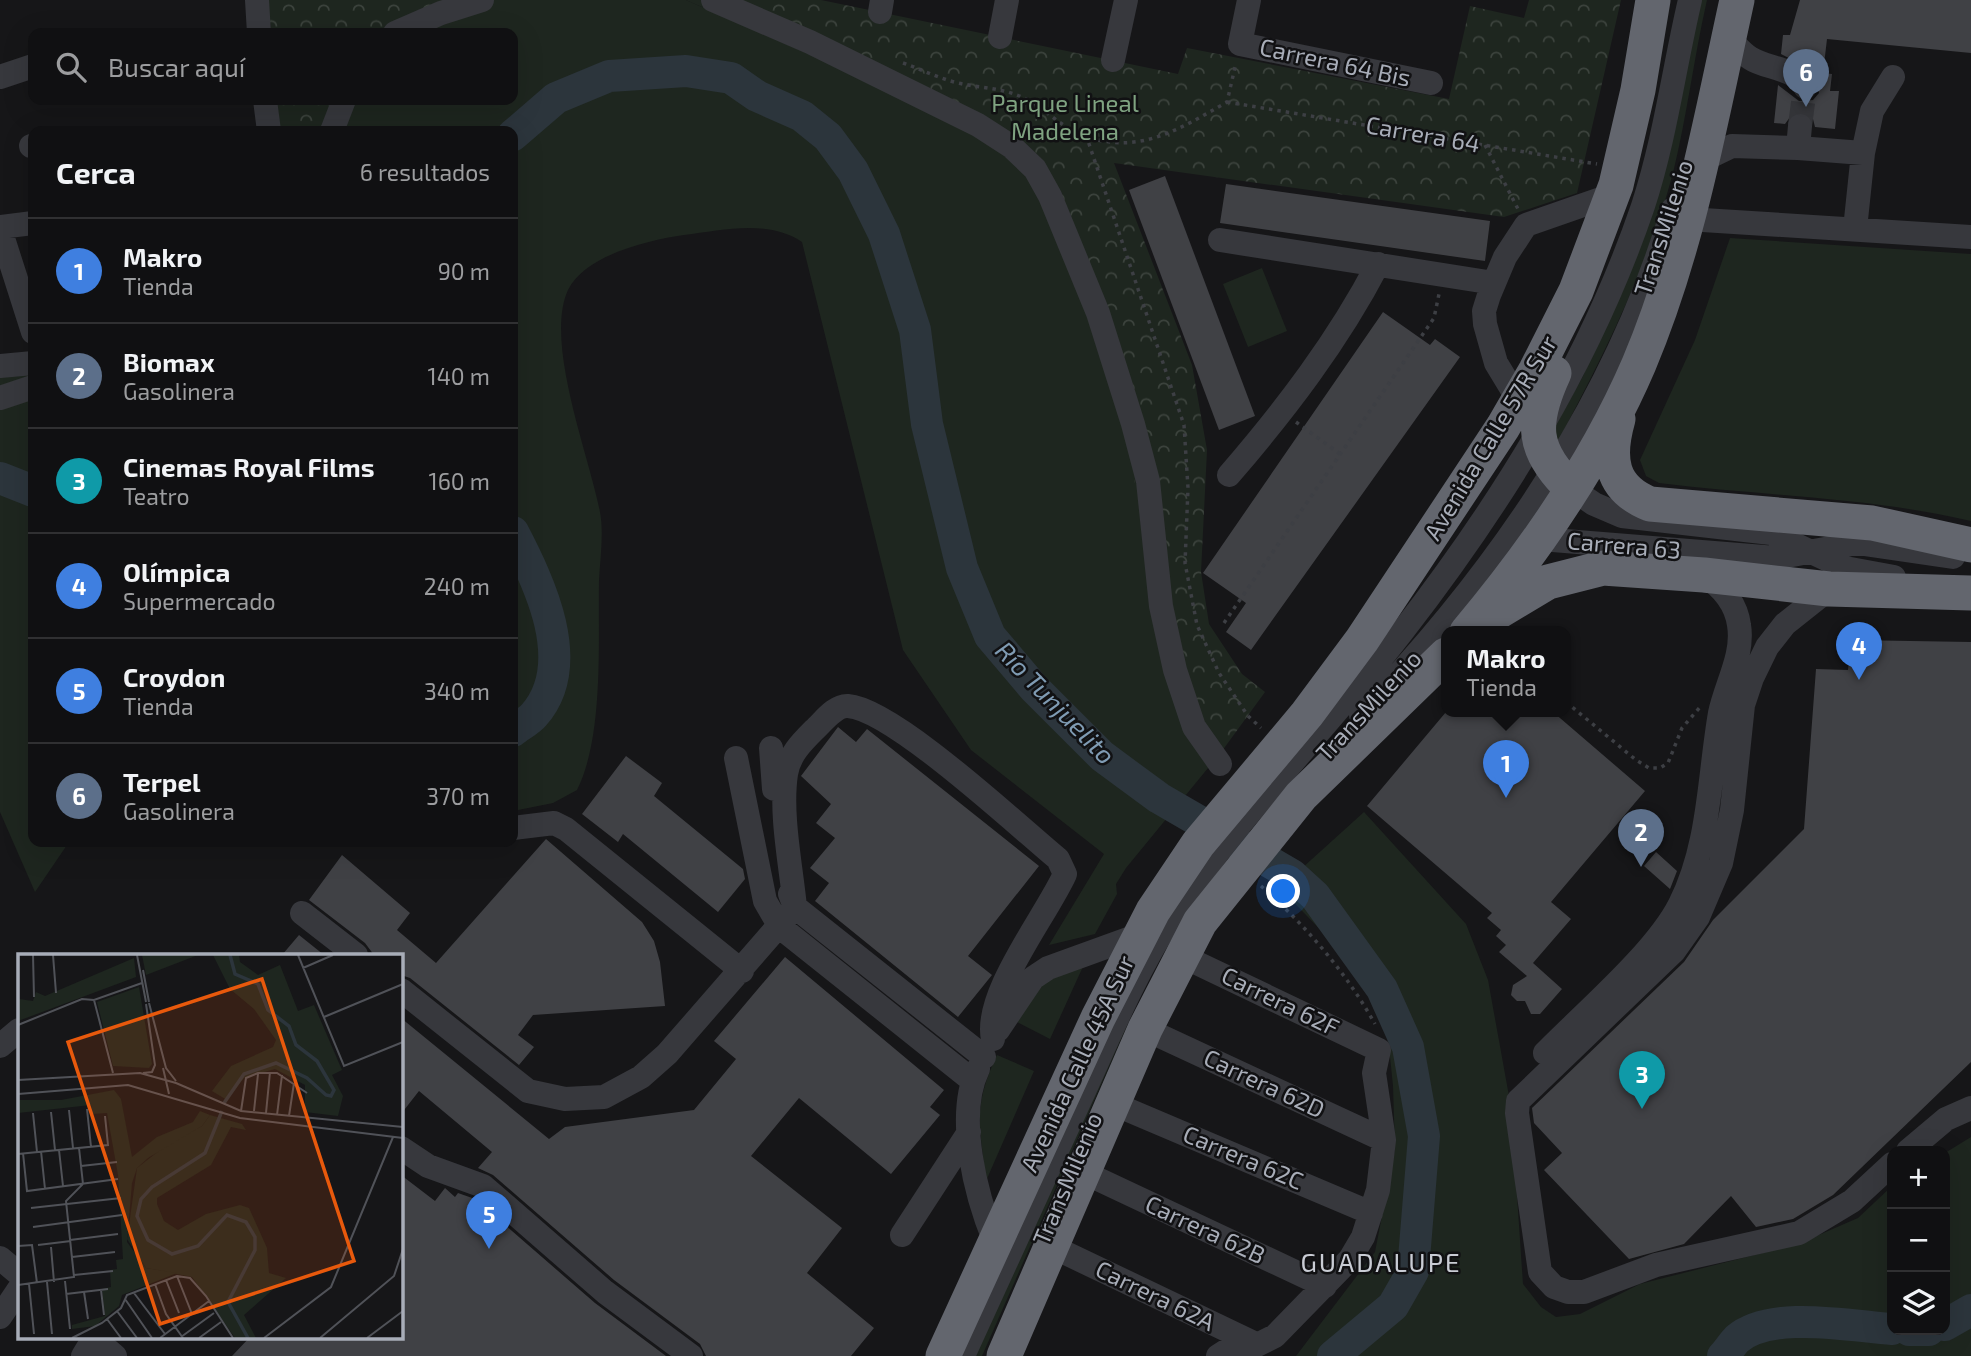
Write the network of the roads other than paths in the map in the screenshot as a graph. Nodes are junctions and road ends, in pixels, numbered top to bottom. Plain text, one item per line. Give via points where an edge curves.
1 (257, 0) edge
2 (482, 0) edge
3 (713, 0) edge
4 (1007, 0) edge
5 (1126, 0) edge
6 (1250, 0) edge
7 (1653, 0) edge
8 (1690, 0) edge
9 (1720, 0) edge
10 (1737, 0) edge
11 (259, 28) edge
12 (406, 28) edge
13 (1000, 37) dead end
14 (1728, 38) junction
15 (1113, 60) dead end
16 (1641, 65) junction
17 (28, 68) edge
18 (0, 77) edge
19 (1893, 77) dead end
20 (1431, 83) dead end
21 (1805, 87) dead end
22 (266, 105) edge
23 (342, 105) edge
24 (268, 126) edge
25 (334, 126) edge
26 (1863, 153) junction
27 (1701, 161) junction
28 (1604, 175) junction
29 (1687, 219) junction
30 (28, 224) edge
31 (0, 228) edge
32 (1855, 229) junction
33 (1971, 237) edge
34 (1220, 240) dead end
35 (1378, 264) junction
36 (1494, 283) junction
37 (28, 316) edge
38 (28, 363) edge
39 (0, 366) edge
40 (28, 389) edge
41 (1627, 389) junction
42 (0, 398) edge
43 (1519, 401) junction
44 (1537, 436) junction
45 (1229, 475) dead end
46 (1563, 480) junction
47 (1434, 533) junction
48 (1474, 534) junction
49 (1524, 538) junction
50 (1971, 545) edge
51 (1812, 551) junction
52 (1971, 559) edge
53 (1704, 575) junction
54 (1971, 587) edge
55 (1971, 593) edge
56 (1816, 599) junction
57 (1444, 626) edge
58 (1473, 626) edge
59 (1478, 626) edge
60 (1441, 629) edge
61 (1441, 659) edge
62 (1731, 673) junction
63 (771, 748) dead end
64 (736, 758) dead end
65 (1257, 795) junction
66 (518, 827) edge
67 (1227, 865) junction
68 (795, 907) junction
69 (302, 913) dead end
70 (780, 927) junction
71 (1139, 935) junction
72 (355, 954) edge
73 (1181, 955) junction
74 (742, 971) junction
75 (402, 991) edge
76 (1145, 1029) junction
77 (18, 1031) edge
78 (0, 1046) edge
79 (988, 1048) junction
80 (1542, 1056) dead end
81 (973, 1081) junction
82 (1114, 1104) junction
83 (1971, 1108) edge
84 (969, 1132) junction
85 (1384, 1140) junction
86 (1914, 1146) edge
87 (402, 1149) edge
88 (1546, 1159) dead end
89 (1887, 1169) edge
90 (1084, 1173) junction
91 (1527, 1179) junction
92 (1371, 1213) junction
93 (902, 1235) dead end
94 (995, 1242) junction
95 (1053, 1247) junction
96 (0, 1258) edge
97 (18, 1273) edge
98 (1325, 1286) junction
99 (18, 1290) edge
100 (0, 1317) edge
101 (90, 1344) edge
102 (1257, 1345) junction
103 (115, 1356) edge
104 (691, 1356) edge
105 (943, 1356) edge
106 (962, 1356) edge
107 (990, 1356) edge
108 (1004, 1356) edge
109 (1218, 1356) edge

1 - 11 street
2 - 12 street
3 - 65 street via 978,125 1012,147 1035,170 1093,300 1129,412 1148,481 1161,606 1175,670 1195,727
4 - 13 street
5 - 15 street
6 - 20 street, Carrera 64 Bis via 1240,44
7 - 16 highway, Avenida Calle 57R Sur
8 - 44 street, TransMilenio via 1644,203 1582,353
9 - 46 street, TransMilenio via 1691,142 1660,249
10 - 14 highway
14 - 21 street via 1750,59 1787,72
14 - 27 highway
16 - 28 highway, Avenida Calle 57R Sur via 1638,90
16 - 44 highway via 1642,115 1634,178 1601,270 1542,400
17 - 18 street
19 - 26 street via 1872,111
22 - 24 street
23 - 25 street
26 - 27 street via 1799,137 1732,146
26 - 32 street
27 - 29 highway
28 - 36 street via 1527,225 1516,237
28 - 43 highway, Avenida Calle 57R Sur via 1576,291
29 - 32 street
29 - 41 highway via 1665,293
30 - 31 street
31 - 37 street
32 - 33 street
34 - 35 street
35 - 36 street
35 - 45 street via 1360,299 1283,413
36 - 43 street via 1484,311 1489,344
38 - 39 street
40 - 42 street
41 - 46 highway
41 - 50 highway via 1612,454 1619,481 1636,498 1667,506 1872,523
43 - 47 highway, Avenida Calle 57R Sur
44 - 46 highway
44 - 48 street, TransMilenio
46 - 49 highway
46 - 51 street, Carrera 63 via 1594,504 1622,516 1771,533
47 - 48 street, Carrera 63
47 - 65 highway, Avenida Calle 57R Sur
48 - 49 street, Carrera 63
48 - 65 street, TransMilenio via 1400,635
49 - 51 street, Carrera 63 via 1762,557
49 - 57 street, TransMilenio
49 - 58 highway
51 - 52 street, Carrera 63 via 1857,543
51 - 54 street, Carrera 63 via 1864,573
53 - 56 highway
53 - 59 highway via 1603,568 1566,575 1516,599
53 - 62 street via 1717,584 1735,610 1740,642
55 - 56 highway
56 - 62 street via 1764,626
56 - 91 street via 1767,647 1752,678 1743,705 1732,810 1721,863 1698,917 1674,951 1518,1101
60 - 65 street, TransMilenio via 1403,671
61 - 65 highway
62 - 80 street via 1702,836 1680,905 1658,937
63 - 68 street via 781,866
64 - 70 street via 765,901
65 - 67 highway, Avenida Calle 45A Sur
65 - 67 highway, Avenida Calle 45A Sur
66 - 74 street via 554,823 566,829
67 - 71 highway, Avenida Calle 45A Sur
67 - 73 highway, Avenida Calle 45A Sur
67 - 106 street, TransMilenio via 1172,917 1150,953
67 - 107 street, TransMilenio via 1202,895 1157,969
68 - 70 street
68 - 79 street
68 - 79 street via 785,785 788,762 832,712 848,706 865,711 904,732 1064,868 1049,908 1021,949 992,1013
69 - 72 street
70 - 74 street
70 - 81 street
71 - 79 street via 1048,968 1033,978
71 - 94 highway, Avenida Calle 45A Sur
73 - 76 highway, Avenida Calle 45A Sur
73 - 85 street, Carrera 62F via 1378,1049 1374,1073
74 - 75 street via 641,1077 604,1097 583,1101 528,1091
76 - 82 highway, Avenida Calle 45A Sur
76 - 85 street, Carrera 62D
77 - 78 street
79 - 81 street
81 - 84 street
82 - 90 highway, Avenida Calle 45A Sur
82 - 92 street, Carrera 62C
83 - 86 street via 1946,1119
84 - 93 street
84 - 94 street via 976,1191
85 - 92 street
87 - 104 street via 428,1166 482,1186 605,1292
88 - 91 street
89 - 91 street via 1852,1201 1799,1233 1656,1265 1584,1292 1554,1287 1540,1272
90 - 95 highway, Avenida Calle 45A Sur
90 - 98 street, Carrera 62B
92 - 98 street via 1350,1259
94 - 105 highway, Avenida Calle 45A Sur
95 - 102 street, Carrera 62A
95 - 108 highway, Avenida Calle 45A Sur
96 - 97 street
98 - 102 street via 1275,1336
99 - 100 street
101 - 103 street
102 - 109 street via 1232,1348

